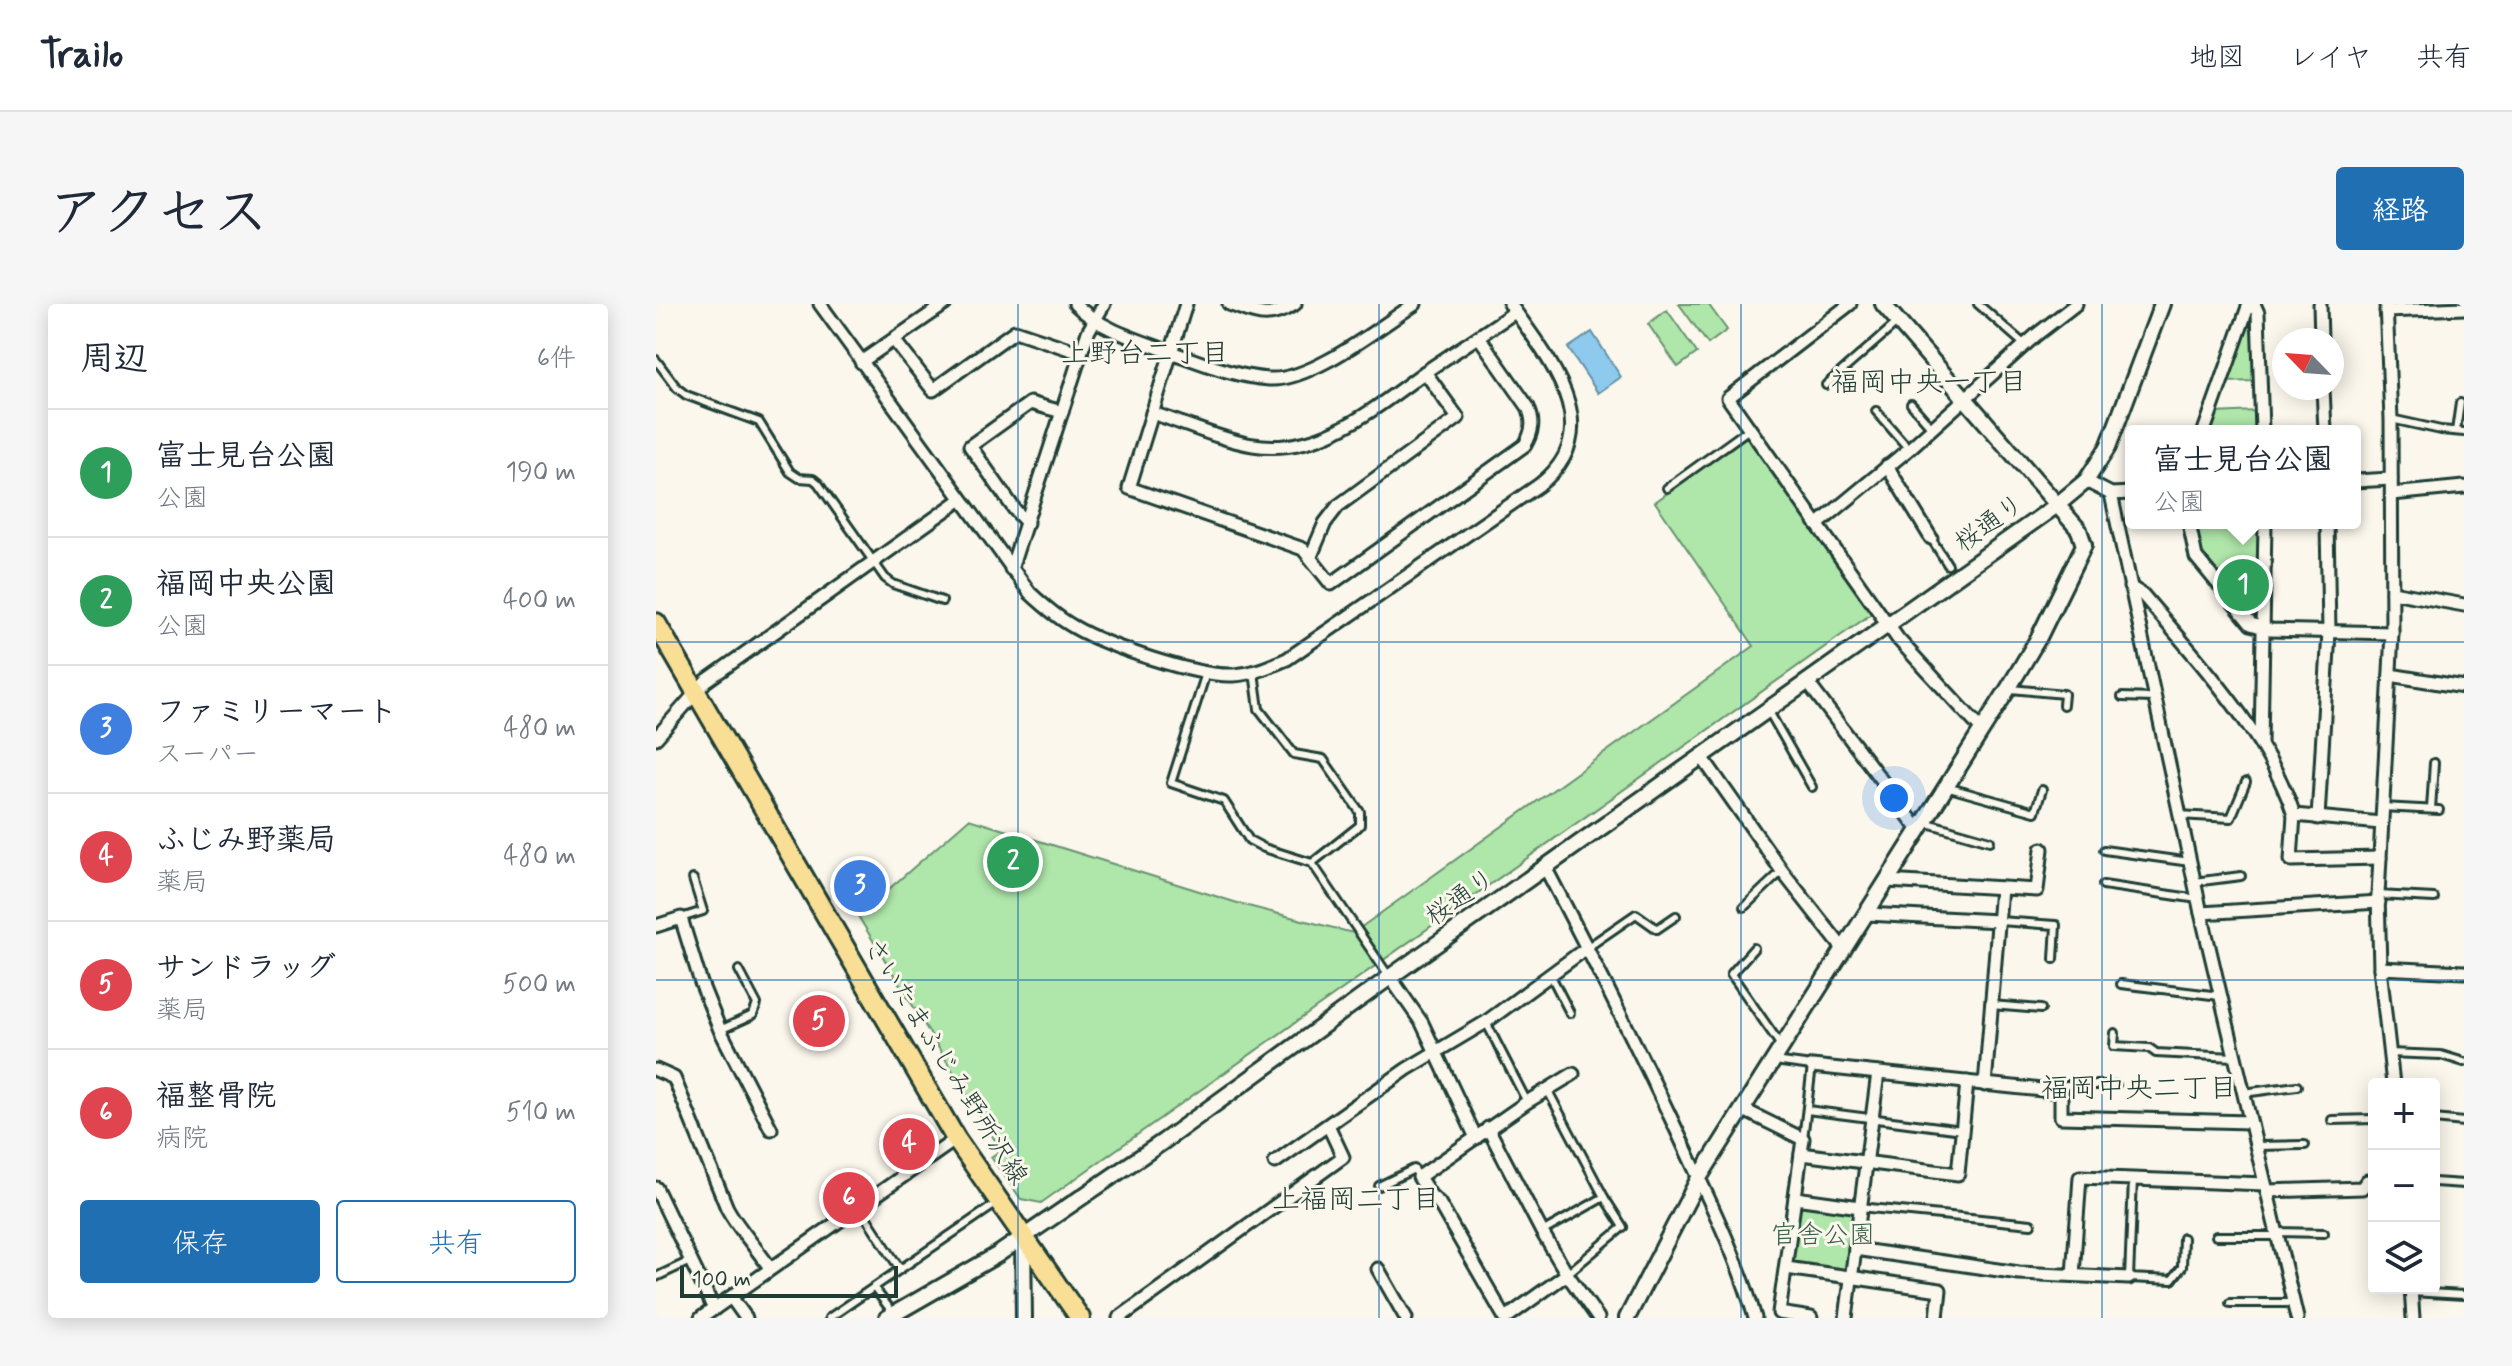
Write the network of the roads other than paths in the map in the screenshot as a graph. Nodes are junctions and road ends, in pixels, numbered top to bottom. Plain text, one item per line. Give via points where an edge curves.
1 (820, 304) edge
2 (945, 304) edge
3 (1075, 304) edge
4 (1104, 304) edge
5 (1186, 304) edge
6 (1229, 304) edge
7 (1295, 304) edge
8 (1415, 304) edge
9 (1850, 304) edge
10 (1883, 304) edge
11 (1978, 304) edge
12 (2162, 304) edge
13 (2252, 304) edge
14 (2320, 304) edge
15 (2069, 306) edge
16 (2386, 307) edge
17 (1512, 308) edge
18 (2464, 308) edge
19 (1258, 309) edge
20 (1095, 320) junction
21 (1898, 322) junction
22 (2321, 328) edge
23 (1479, 337) junction
24 (894, 340) junction
25 (2025, 345) junction
26 (1171, 352) junction
27 (1081, 353) junction
28 (656, 360) edge
29 (861, 362) junction
30 (1425, 372) junction
31 (1826, 385) dead end
32 (1965, 397) junction
33 (2324, 400) edge
34 (2460, 403) dead end
35 (1911, 404) dead end
36 (1876, 411) dead end
37 (1062, 412) junction
38 (1152, 413) junction
39 (2391, 419) junction
40 (2206, 425) edge
41 (2262, 425) edge
42 (2325, 425) edge
43 (1932, 428) junction
44 (1749, 429) junction
45 (2460, 432) edge
46 (1909, 449) junction
47 (1887, 466) junction
48 (2391, 479) junction
49 (2086, 481) junction
50 (2361, 481) edge
51 (2464, 487) edge
52 (1667, 488) dead end
53 (2125, 493) edge
54 (2111, 494) junction
55 (2392, 494) junction
56 (960, 500) junction
57 (2057, 505) junction
58 (1027, 523) junction
59 (1817, 525) junction
60 (2190, 529) edge
61 (2265, 529) edge
62 (2327, 529) edge
63 (1931, 538) joint
64 (1311, 556) junction
65 (873, 562) junction
66 (1948, 565) dead end
67 (1011, 569) junction
68 (2130, 587) junction
69 (2392, 592) junction
70 (942, 601) dead end
71 (2464, 605) edge
72 (656, 623) edge
73 (1888, 624) junction
74 (2265, 630) junction
75 (2329, 632) junction
76 (2392, 633) junction
77 (1254, 672) junction
78 (1206, 673) junction
79 (2390, 675) junction
80 (1808, 683) junction
81 (2464, 687) edge
82 (2008, 689) junction
83 (697, 692) junction
84 (2122, 697) dead end
85 (2153, 698) junction
86 (2063, 705) dead end
87 (1768, 710) junction
88 (1982, 730) junction
89 (656, 738) edge
90 (2261, 744) junction
91 (1702, 757) junction
92 (2434, 763) dead end
93 (2246, 782) dead end
94 (1812, 787) dead end
95 (1946, 787) junction
96 (2042, 790) dead end
97 (2382, 807) junction
98 (2431, 809) junction
99 (2439, 810) dead end
100 (2179, 815) junction
101 (2294, 815) junction
102 (2318, 818) junction
103 (2381, 823) junction
104 (1921, 826) junction
105 (1990, 841) dead end
106 (2042, 849) dead end
107 (2104, 850) dead end
108 (2380, 858) junction
109 (2190, 862) junction
110 (1312, 863) junction
111 (1545, 867) junction
112 (1782, 871) junction
113 (2241, 876) dead end
114 (693, 879) dead end
115 (1887, 881) junction
116 (2194, 882) junction
117 (2103, 885) dead end
118 (2001, 888) junction
119 (2378, 898) junction
120 (2434, 898) dead end
121 (2198, 899) junction
122 (1744, 907) dead end
123 (2201, 913) junction
124 (1867, 914) junction
125 (1676, 916) dead end
126 (681, 918) junction
127 (1998, 921) junction
128 (656, 926) edge
129 (1588, 947) junction
130 (1754, 948) dead end
131 (1844, 950) junction
132 (2054, 959) dead end
133 (2380, 968) junction
134 (739, 970) dead end
135 (2464, 972) edge
136 (1550, 974) junction
137 (1390, 977) junction
138 (2121, 984) dead end
139 (2220, 996) junction
140 (1991, 1005) junction
141 (2041, 1009) dead end
142 (1570, 1013) dead end
143 (1486, 1022) junction
144 (720, 1030) junction
145 (2115, 1033) dead end
146 (1782, 1047) junction
147 (1434, 1051) junction
148 (2388, 1053) junction
149 (2234, 1057) junction
150 (1774, 1061) junction
151 (2464, 1062) edge
152 (1812, 1066) junction
153 (656, 1070) edge
154 (1878, 1073) junction
155 (1573, 1074) dead end
156 (2392, 1078) edge
157 (1967, 1082) junction
158 (1985, 1085) junction
159 (2116, 1085) dead end
160 (2297, 1086) dead end
161 (1547, 1089) junction
162 (2061, 1092) junction
163 (2243, 1093) junction
164 (1527, 1102) junction
165 (1744, 1110) junction
166 (1807, 1110) junction
167 (2368, 1119) edge
168 (1872, 1120) junction
169 (2332, 1120) dead end
170 (2440, 1120) edge
171 (2250, 1122) junction
172 (2464, 1122) edge
173 (1328, 1125) junction
174 (1488, 1128) junction
175 (771, 1129) dead end
176 (1962, 1130) junction
177 (1476, 1138) junction
178 (956, 1139) junction
179 (1803, 1139) junction
180 (2305, 1145) dead end
181 (2256, 1146) junction
182 (1801, 1154) junction
183 (1866, 1161) junction
184 (1275, 1162) dead end
185 (1419, 1177) junction
186 (1699, 1178) junction
187 (2133, 1179) junction
188 (2368, 1181) edge
189 (2440, 1182) edge
190 (2464, 1184) edge
191 (1379, 1186) dead end
192 (2266, 1187) junction
193 (656, 1188) edge
194 (1604, 1197) junction
195 (1795, 1198) junction
196 (1000, 1201) junction
197 (859, 1206) junction
198 (1860, 1207) junction
199 (2031, 1224) dead end
200 (1542, 1232) junction
201 (2324, 1233) dead end
202 (2278, 1234) junction
203 (1023, 1236) junction
204 (2216, 1236) dead end
205 (2183, 1238) dead end
206 (1855, 1249) junction
207 (690, 1261) junction
208 (770, 1268) junction
209 (1786, 1268) junction
210 (900, 1269) junction
211 (1378, 1269) dead end
212 (1567, 1274) junction
213 (2073, 1275) junction
214 (656, 1277) edge
215 (1851, 1277) junction
216 (2129, 1278) junction
217 (874, 1288) junction
218 (2440, 1293) edge
219 (2411, 1294) edge
220 (2464, 1295) edge
221 (731, 1297) junction
222 (2230, 1303) dead end
223 (2294, 1303) junction
224 (714, 1309) junction
225 (890, 1316) edge
226 (1778, 1316) edge
227 (701, 1318) edge
228 (746, 1318) edge
229 (829, 1318) edge
230 (1024, 1318) edge
231 (1080, 1318) edge
232 (1119, 1318) edge
233 (1406, 1318) edge
234 (1506, 1318) edge
235 (1598, 1318) edge
236 (1627, 1318) edge
237 (1755, 1318) edge
238 (1811, 1318) edge
239 (1846, 1318) edge
240 (1937, 1318) edge
241 (2297, 1318) edge
242 (2413, 1318) edge

1 - 29 street
2 - 24 street
3 - 20 street
4 - 20 street
5 - 26 street
6 - 19 street
7 - 19 street via 1267,316
8 - 26 street via 1320,366 1272,380
9 - 44 street via 1728,398
10 - 21 street
11 - 25 lane
12 - 49 street, 桜通り via 2108,447
13 - 40 street
13 - 41 street via 2258,313
14 - 22 street
15 - 25 street
16 - 18 street
16 - 39 street
17 - 23 street
17 - 77 street via 1569,401 1569,445 1556,469 1287,659
20 - 26 street
20 - 27 street
21 - 31 lane
21 - 32 street
23 - 30 street
23 - 64 street via 1532,416 1525,445 1331,584
24 - 27 street via 933,390 1015,331
24 - 29 street
25 - 32 street
26 - 38 street
27 - 37 street
28 - 65 lane via 686,395 759,422 790,472 818,483
29 - 56 street
30 - 38 street via 1354,424 1288,446 1252,445
30 - 64 street via 1458,418 1338,506
32 - 43 street
32 - 57 street
33 - 42 street
34 - 45 lane
35 - 43 lane
36 - 46 lane
37 - 58 street
37 - 58 street via 1030,403 970,446
38 - 64 street via 1129,488
39 - 45 lane
39 - 48 street
43 - 46 street
44 - 52 lane
44 - 59 street
46 - 47 street
47 - 59 street
47 - 63 street
48 - 50 street
48 - 55 street
49 - 54 street
49 - 57 street, 桜通り
51 - 55 street
53 - 54 street
54 - 68 street
55 - 69 street
56 - 65 street
56 - 67 street
57 - 73 street, 桜通り
57 - 82 street via 2079,530 2084,545
58 - 67 street
59 - 73 street
60 - 74 street via 2196,557 2245,619
61 - 74 street
62 - 75 street
63 - 66 lane
65 - 70 lane via 893,584
65 - 83 street
67 - 78 street via 1030,593 1075,628
68 - 85 street
68 - 90 street via 2143,595
69 - 71 street
69 - 76 street
72 - 83 main road, さいたまふじみ野所沢線
73 - 80 street, 桜通り
73 - 88 street
74 - 75 street
74 - 90 street
75 - 76 street
75 - 102 street
76 - 79 street
77 - 78 street
77 - 110 lane via 1259,709 1294,754 1323,759 1360,812 1360,825
78 - 110 lane via 1171,783 1224,801 1249,840
79 - 81 street
79 - 97 street
80 - 87 street, 桜通り
80 - 104 street
82 - 86 lane via 2064,694
82 - 88 street
83 - 89 street
83 - 178 main road, さいたまふじみ野所沢線
84 - 85 lane
85 - 100 street
87 - 91 street, 桜通り
87 - 94 lane
88 - 95 street
90 - 101 street
91 - 111 street, 桜通り
91 - 112 street
92 - 98 lane
93 - 100 lane via 2231,818
95 - 96 lane via 2035,812
95 - 104 street
97 - 98 lane
97 - 103 street
98 - 99 lane
100 - 109 street
101 - 102 street
101 - 108 street via 2291,860
102 - 103 street
103 - 108 street
104 - 105 lane
104 - 115 street
106 - 118 street via 2037,890
107 - 109 lane
108 - 119 street
109 - 116 street
110 - 137 lane
111 - 129 street
111 - 137 street, 桜通り
112 - 122 lane
112 - 131 street
113 - 116 lane
114 - 126 lane via 703,911
115 - 118 street
115 - 124 street
116 - 121 street
117 - 121 lane
118 - 127 street
119 - 120 lane
119 - 123 street
119 - 133 street
121 - 123 street
123 - 139 street
124 - 127 street
124 - 131 street
125 - 129 lane via 1657,929 1636,914
126 - 128 street
126 - 144 street
127 - 132 lane via 2056,925
127 - 140 street
129 - 136 street
129 - 186 street
130 - 146 lane via 1731,974
131 - 146 street
133 - 135 street
133 - 148 street
134 - 144 lane via 757,1004 753,1015
136 - 142 lane
136 - 143 street
137 - 147 street
137 - 203 street, 桜通り
138 - 139 lane
139 - 149 street
140 - 141 lane
140 - 158 street
143 - 147 street
143 - 164 lane
144 - 175 street
145 - 149 lane via 2114,1046
146 - 150 street
147 - 173 street
147 - 177 street
148 - 151 lane via 2441,1055
148 - 156 street
149 - 163 street
150 - 152 lane
150 - 165 street
152 - 154 street
152 - 166 lane
153 - 208 street via 674,1078 727,1208
154 - 157 street
154 - 168 street
155 - 161 street
157 - 158 street
157 - 176 street
158 - 162 street
159 - 162 lane via 2066,1085
160 - 163 lane
161 - 164 street
161 - 194 lane
162 - 171 street via 2061,1117
163 - 171 street
164 - 174 street
165 - 179 street
165 - 186 street
166 - 168 lane
166 - 179 lane
167 - 169 lane
168 - 176 lane
168 - 183 street
170 - 172 lane
171 - 181 street
173 - 184 street
173 - 232 street via 1343,1157
174 - 177 street
174 - 200 street
176 - 183 street via 1958,1174
177 - 185 street
178 - 196 main road, さいたまふじみ野所沢線
178 - 197 street
179 - 182 street
180 - 181 lane
181 - 192 street
182 - 183 street
182 - 195 street
183 - 198 street
185 - 191 lane via 1414,1169
185 - 234 street
186 - 236 street
186 - 237 street
187 - 192 street
187 - 213 street via 2080,1177
187 - 216 lane
188 - 192 street via 2362,1188
189 - 190 lane
192 - 202 street
193 - 207 street
194 - 200 lane
194 - 212 lane via 1623,1227
195 - 198 street
195 - 209 street
196 - 203 main road, さいたまふじみ野所沢線
196 - 210 lane
197 - 208 street
197 - 210 lane
198 - 199 lane
198 - 206 street
200 - 212 street
201 - 202 lane
202 - 204 lane
202 - 223 street
203 - 225 street, 桜通り
203 - 230 street
203 - 231 main road, さいたまふじみ野所沢線
205 - 216 lane via 2182,1267 2172,1280
206 - 213 street via 2019,1273
206 - 215 street
207 - 214 lane
207 - 224 street
208 - 221 street
209 - 215 street
209 - 226 street
210 - 217 lane
211 - 233 street
212 - 234 street
212 - 235 street
213 - 216 street
215 - 239 street
215 - 240 street via 1940,1290
217 - 225 lane
217 - 229 lane
218 - 220 lane
219 - 242 street
221 - 224 street
221 - 228 street
222 - 223 lane
223 - 241 street
224 - 227 street
226 - 238 street

